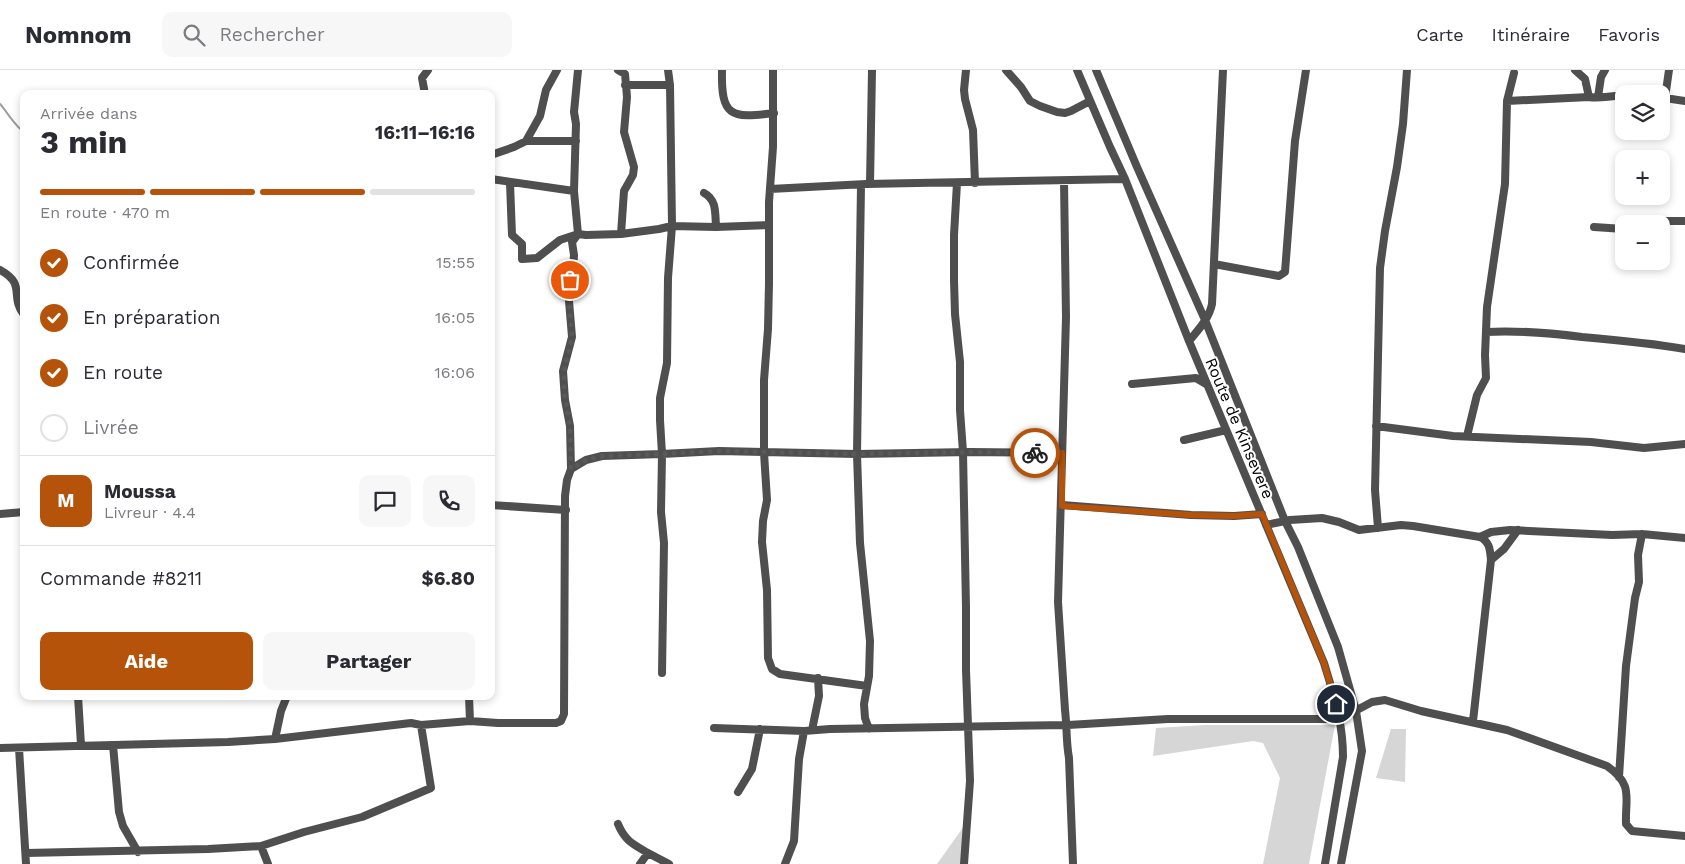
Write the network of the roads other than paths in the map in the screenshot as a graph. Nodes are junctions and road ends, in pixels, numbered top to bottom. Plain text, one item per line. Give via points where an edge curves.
1 (428, 70) edge
2 (557, 70) edge
3 (578, 70) edge
4 (618, 70) edge
5 (668, 70) edge
6 (722, 70) edge
7 (772, 70) edge
8 (872, 70) edge
9 (966, 70) edge
10 (1006, 70) edge
11 (1077, 70) edge
12 (1096, 70) edge
13 (1223, 70) edge
14 (1306, 70) edge
15 (1407, 70) edge
16 (1575, 70) edge
17 (1605, 70) edge
18 (1669, 70) edge
19 (1514, 74) dead end
20 (625, 85) junction
21 (670, 85) junction
22 (1666, 85) edge
23 (424, 90) edge
24 (1615, 96) edge
25 (1589, 97) junction
26 (1598, 97) junction
27 (1670, 99) edge
28 (1507, 100) junction
29 (1090, 101) junction
30 (1685, 101) edge
31 (774, 114) junction
32 (526, 141) junction
33 (576, 141) junction
34 (495, 154) edge
35 (1125, 179) junction
36 (495, 180) edge
37 (1064, 180) junction
38 (510, 183) junction
39 (957, 183) junction
40 (975, 183) junction
41 (861, 184) junction
42 (870, 184) junction
43 (770, 188) junction
44 (574, 191) junction
45 (704, 193) dead end
46 (1670, 221) edge
47 (1685, 221) edge
48 (768, 225) junction
49 (672, 226) junction
50 (716, 227) junction
51 (1594, 227) dead end
52 (1615, 228) edge
53 (578, 234) junction
54 (621, 234) junction
55 (1214, 264) junction
56 (0, 270) edge
57 (20, 309) edge
58 (1205, 320) junction
59 (1486, 332) junction
60 (1188, 342) junction
61 (1685, 349) edge
62 (1132, 384) dead end
63 (1206, 384) junction
64 (1376, 426) junction
65 (1226, 430) junction
66 (1467, 436) junction
67 (1184, 440) dead end
68 (1685, 444) edge
69 (963, 452) junction
70 (764, 453) junction
71 (1062, 453) junction
72 (662, 454) junction
73 (857, 454) junction
74 (571, 469) junction
75 (495, 505) edge
76 (1062, 506) junction
77 (566, 510) junction
78 (20, 512) edge
79 (0, 514) edge
80 (1262, 514) junction
81 (1285, 521) junction
82 (1266, 524) junction
83 (1378, 528) junction
84 (1518, 530) junction
85 (1642, 534) junction
86 (1480, 537) junction
87 (1685, 538) edge
88 (1491, 560) junction
89 (662, 673) dead end
90 (818, 678) junction
91 (867, 686) junction
92 (78, 700) edge
93 (285, 700) edge
94 (469, 700) edge
95 (1356, 711) junction
96 (1340, 719) junction
97 (470, 721) junction
98 (1473, 721) junction
99 (420, 725) junction
100 (1068, 725) junction
101 (969, 726) junction
102 (714, 728) dead end
103 (760, 729) junction
104 (869, 729) junction
105 (808, 730) junction
106 (275, 739) junction
107 (81, 745) junction
108 (113, 745) junction
109 (0, 748) edge
110 (19, 748) junction
111 (1619, 777) junction
112 (738, 792) dead end
113 (618, 824) dead end
114 (1685, 836) edge
115 (261, 846) junction
116 (138, 852) junction
117 (648, 852) junction
118 (26, 853) junction
119 (26, 864) edge
120 (268, 864) edge
121 (640, 864) edge
122 (668, 864) edge
123 (785, 864) edge
124 (964, 864) edge
125 (1073, 864) edge
126 (1325, 864) edge
127 (1341, 864) edge

1 - 23 street via 422,78
2 - 32 street via 546,90 540,116
3 - 33 street via 574,112
4 - 20 street via 625,74
5 - 21 street
6 - 31 street via 725,105 729,110 743,116
7 - 31 street
8 - 42 street
9 - 40 street via 964,90 973,130
10 - 29 street via 1030,101 1040,106 1065,113
11 - 29 street, Route de Kinsevere
12 - 58 street
13 - 55 street
14 - 55 street via 1295,141 1285,272 1279,276
15 - 64 street via 1399,159 1380,268
16 - 25 street via 1585,79
17 - 26 street
18 - 22 street
19 - 28 street
20 - 21 street
20 - 54 street via 624,132 634,167 624,191
21 - 49 street
24 - 26 street
25 - 26 street
25 - 28 street
27 - 30 street
28 - 59 street via 1505,184
29 - 35 street, Route de Kinsevere
31 - 43 street
32 - 33 street
32 - 34 street
33 - 44 street
35 - 37 street
35 - 60 street, Route de Kinsevere
36 - 38 street
37 - 40 street
37 - 71 street via 1066,317
38 - 44 street
38 - 53 street via 512,235 522,244 522,259 536,258 560,240
39 - 40 street
39 - 42 street
39 - 69 street via 954,280
41 - 42 street
41 - 43 street
41 - 73 street
43 - 48 street
44 - 53 street
45 - 50 street via 713,202
46 - 47 street
48 - 50 street
48 - 70 street via 770,283 764,380
49 - 50 street
49 - 54 street
49 - 72 street via 667,363 660,398
51 - 52 street
53 - 54 street
53 - 74 street via 572,242 574,255 568,289 572,337 564,371
55 - 58 street via 1212,304
56 - 57 street via 16,284
58 - 60 street
58 - 81 street
59 - 61 street via 1544,332
59 - 66 street via 1486,378 1477,395
60 - 63 street, Route de Kinsevere
62 - 63 street via 1196,378
63 - 65 street, Route de Kinsevere
64 - 66 street
64 - 83 street
65 - 67 street
65 - 80 street, Route de Kinsevere
66 - 68 street via 1644,448
69 - 71 street
69 - 73 street
69 - 101 street
70 - 72 street
70 - 73 street
70 - 90 street via 767,500 762,542 767,582 768,658 770,665 780,674
71 - 76 street
72 - 74 street via 602,456
72 - 89 street
73 - 91 street via 860,544 870,641
74 - 77 street via 565,496
75 - 77 street
76 - 80 street via 1182,514
76 - 100 street via 1058,602
77 - 97 street via 564,717 556,723
78 - 79 street
80 - 82 street, Route de Kinsevere
81 - 82 street
81 - 83 street via 1322,518 1359,530
81 - 95 street via 1338,647
82 - 96 street, Route de Kinsevere via 1324,663
83 - 86 street via 1414,526
84 - 85 street
84 - 86 street via 1500,530
84 - 88 street
85 - 87 street
85 - 111 street via 1638,555 1639,582 1626,666
86 - 88 street via 1488,544
88 - 98 street
90 - 91 street
90 - 105 street via 819,696
91 - 104 street via 864,711
92 - 107 street
93 - 106 street
94 - 97 street
95 - 96 street
95 - 98 street via 1372,702 1385,700
95 - 127 street via 1362,751
96 - 100 street via 1168,719
96 - 126 street, Route de Kinsevere via 1342,757
97 - 99 street
98 - 111 street via 1607,766
99 - 106 street
99 - 115 street via 432,784 430,790 362,817
100 - 101 street
100 - 125 street via 1066,741
101 - 104 street
101 - 124 street via 970,781
102 - 103 street
103 - 105 street
103 - 112 street via 752,769
104 - 105 street
105 - 123 street via 799,759 794,841
106 - 108 street
107 - 108 street
107 - 110 street
108 - 116 street via 119,812
109 - 110 street
110 - 118 street
111 - 114 street via 1628,797 1628,828
113 - 117 street via 628,842
115 - 116 street
115 - 120 street
116 - 118 street
117 - 121 street
117 - 122 street
118 - 119 street

